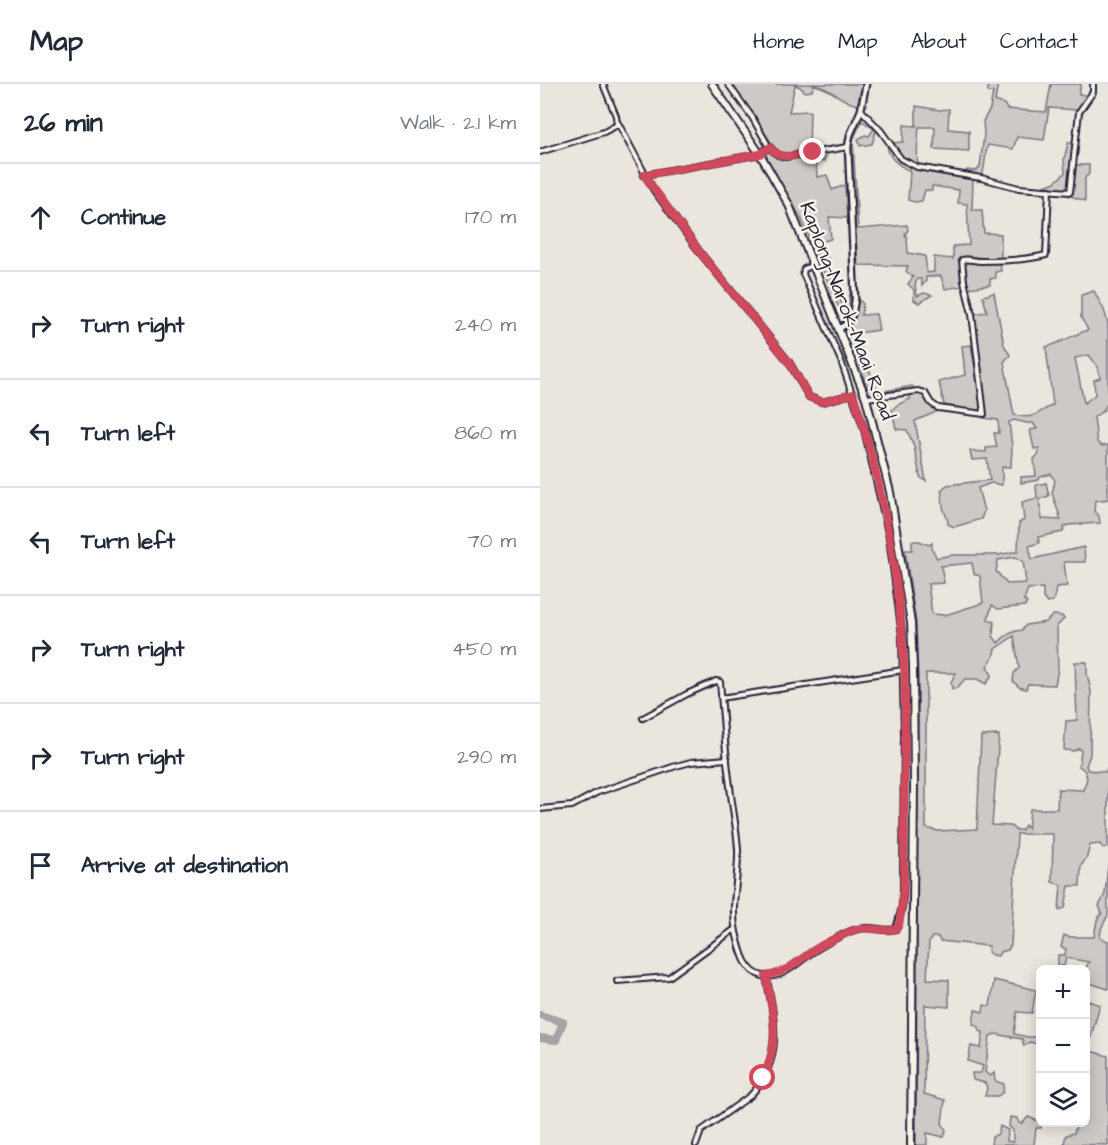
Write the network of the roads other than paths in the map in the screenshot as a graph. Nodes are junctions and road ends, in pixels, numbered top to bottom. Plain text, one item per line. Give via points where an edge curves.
1 (603, 84) edge
2 (712, 84) edge
3 (728, 84) edge
4 (866, 84) edge
5 (1093, 84) edge
6 (861, 110) junction
7 (618, 123) junction
8 (770, 147) junction
9 (848, 147) junction
10 (540, 152) edge
11 (760, 154) junction
12 (644, 175) junction
13 (1049, 190) junction
14 (814, 264) junction
15 (839, 329) junction
16 (853, 394) junction
17 (866, 398) junction
18 (888, 479) junction
19 (877, 483) junction
20 (903, 567) junction
21 (893, 568) junction
22 (903, 670) junction
23 (721, 698) junction
24 (643, 718) dead end
25 (727, 759) junction
26 (540, 809) edge
27 (735, 929) junction
28 (766, 976) junction
29 (617, 981) dead end
30 (696, 1145) edge
31 (911, 1145) edge

1 - 7 street
2 - 11 highway, Kaplong-Narok-Maai Road
3 - 8 street
4 - 6 street
5 - 13 street via 1093,92 1079,112 1070,192
6 - 9 street
6 - 13 street via 909,164 1019,188
7 - 10 street via 609,130
7 - 12 street
8 - 9 street via 785,157
8 - 11 street
9 - 15 street via 855,299 852,318
11 - 12 street
11 - 14 highway, Kaplong-Narok-Maai Road via 789,206
12 - 16 street via 702,255 789,362 809,397 822,402
13 - 17 street via 1046,255 962,260 984,414 938,408 925,393 918,391
14 - 15 highway, Kaplong-Narok-Maai Road
14 - 16 street via 803,272
15 - 17 highway, Kaplong-Narok-Maai Road
16 - 19 street
17 - 18 highway, Kaplong-Narok-Maai Road
18 - 19 street
18 - 20 highway, Kaplong-Narok-Maai Road
19 - 21 street
20 - 21 street
20 - 31 highway, Kaplong-Narok-Maai Road via 911,623 914,719
21 - 22 street
22 - 23 street
22 - 28 street via 903,891 899,925 890,931 858,929 812,952 786,971
23 - 24 street via 720,682 716,681
23 - 25 street
25 - 26 street via 676,766 598,792 563,809
25 - 27 street via 738,849
27 - 28 street via 747,965
27 - 29 street via 669,977
28 - 30 street via 775,1028 767,1069 750,1096 701,1131

